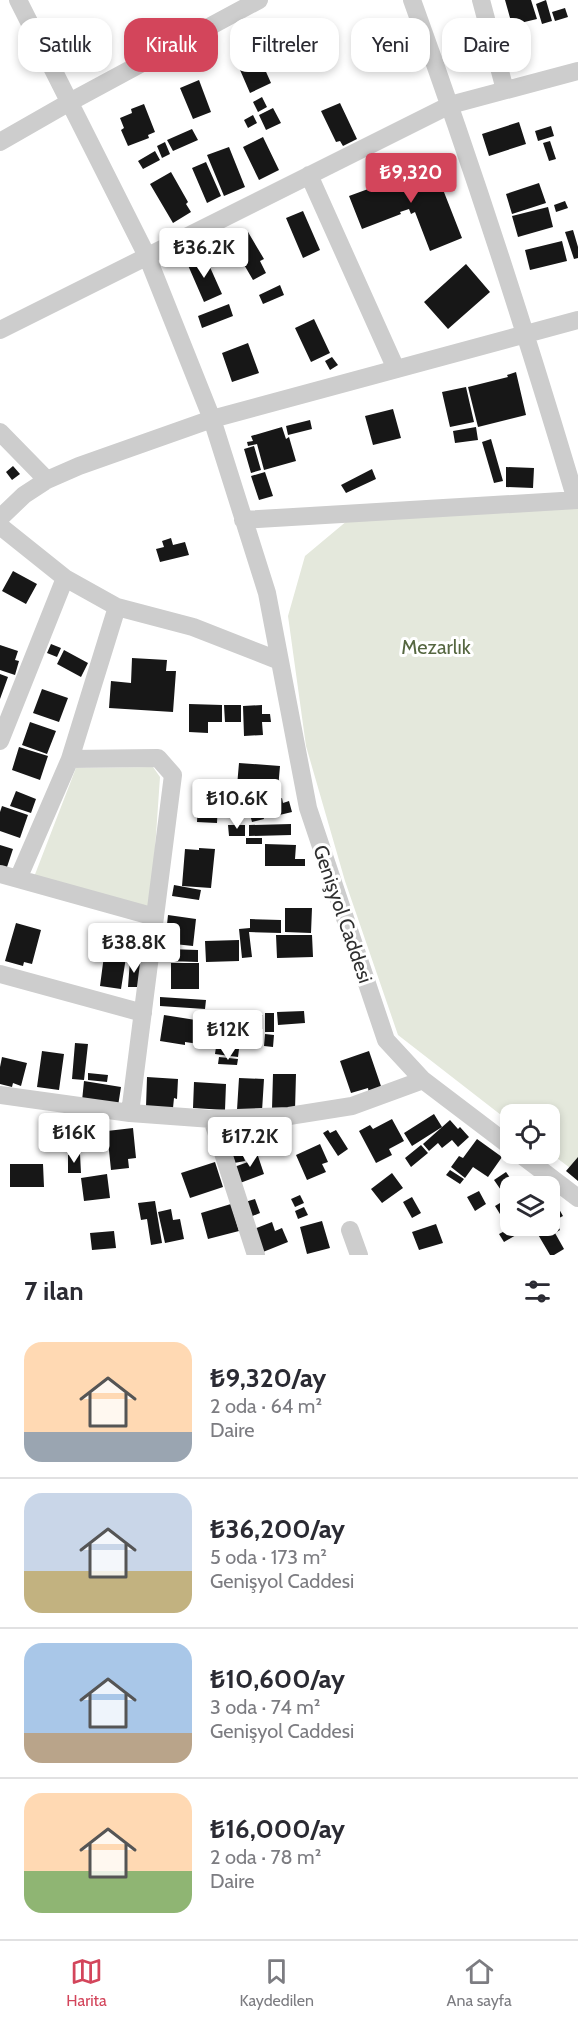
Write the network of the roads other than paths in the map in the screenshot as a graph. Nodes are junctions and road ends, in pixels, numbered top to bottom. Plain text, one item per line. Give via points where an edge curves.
1 (18, 0) edge
2 (259, 0) edge
3 (412, 0) edge
4 (481, 0) edge
5 (578, 71) edge
6 (505, 90) junction
7 (69, 103) junction
8 (450, 105) junction
9 (0, 142) edge
10 (309, 175) junction
11 (147, 256) junction
12 (578, 320) edge
13 (0, 330) edge
14 (526, 334) junction
15 (396, 369) junction
16 (212, 419) junction
17 (0, 432) edge
18 (47, 480) junction
19 (577, 500) edge
20 (0, 518) edge
21 (243, 520) junction
22 (0, 526) edge
23 (64, 578) junction
24 (117, 607) junction
25 (280, 661) junction
26 (0, 741) edge
27 (70, 759) junction
28 (0, 874) edge
29 (18, 879) junction
30 (155, 917) junction
31 (0, 974) edge
32 (143, 1013) junction
33 (423, 1080) junction
34 (0, 1095) edge
35 (130, 1113) junction
36 (212, 1119) junction
37 (500, 1138) edge
38 (533, 1164) edge
39 (578, 1198) edge
40 (351, 1230) dead end
41 (256, 1255) edge
42 (359, 1255) edge

1 - 7 street, Genişyol Caddesi
2 - 7 street
3 - 8 street
4 - 6 street
5 - 6 street
6 - 8 street
7 - 9 street
7 - 11 street, Genişyol Caddesi
8 - 10 street
8 - 14 street
10 - 11 street
10 - 15 street
11 - 13 street
11 - 16 street, Genişyol Caddesi
12 - 14 street
14 - 15 street
14 - 19 street
15 - 16 street
16 - 18 street
16 - 21 street, Genişyol Caddesi
17 - 18 street
18 - 20 street
19 - 21 street
21 - 25 street, Genişyol Caddesi via 267,592
22 - 23 street
23 - 24 street
23 - 26 street
24 - 25 street via 193,627
24 - 27 street
25 - 33 street, Genişyol Caddesi via 308,808 386,1040
27 - 29 street
27 - 30 street via 158,758 172,775
28 - 29 street
29 - 30 street
30 - 32 street
31 - 32 street
32 - 35 street
33 - 36 street via 352,1106 289,1116
33 - 37 street, Genişyol Caddesi
34 - 35 street
35 - 36 street
36 - 41 street
38 - 39 street
40 - 42 street

